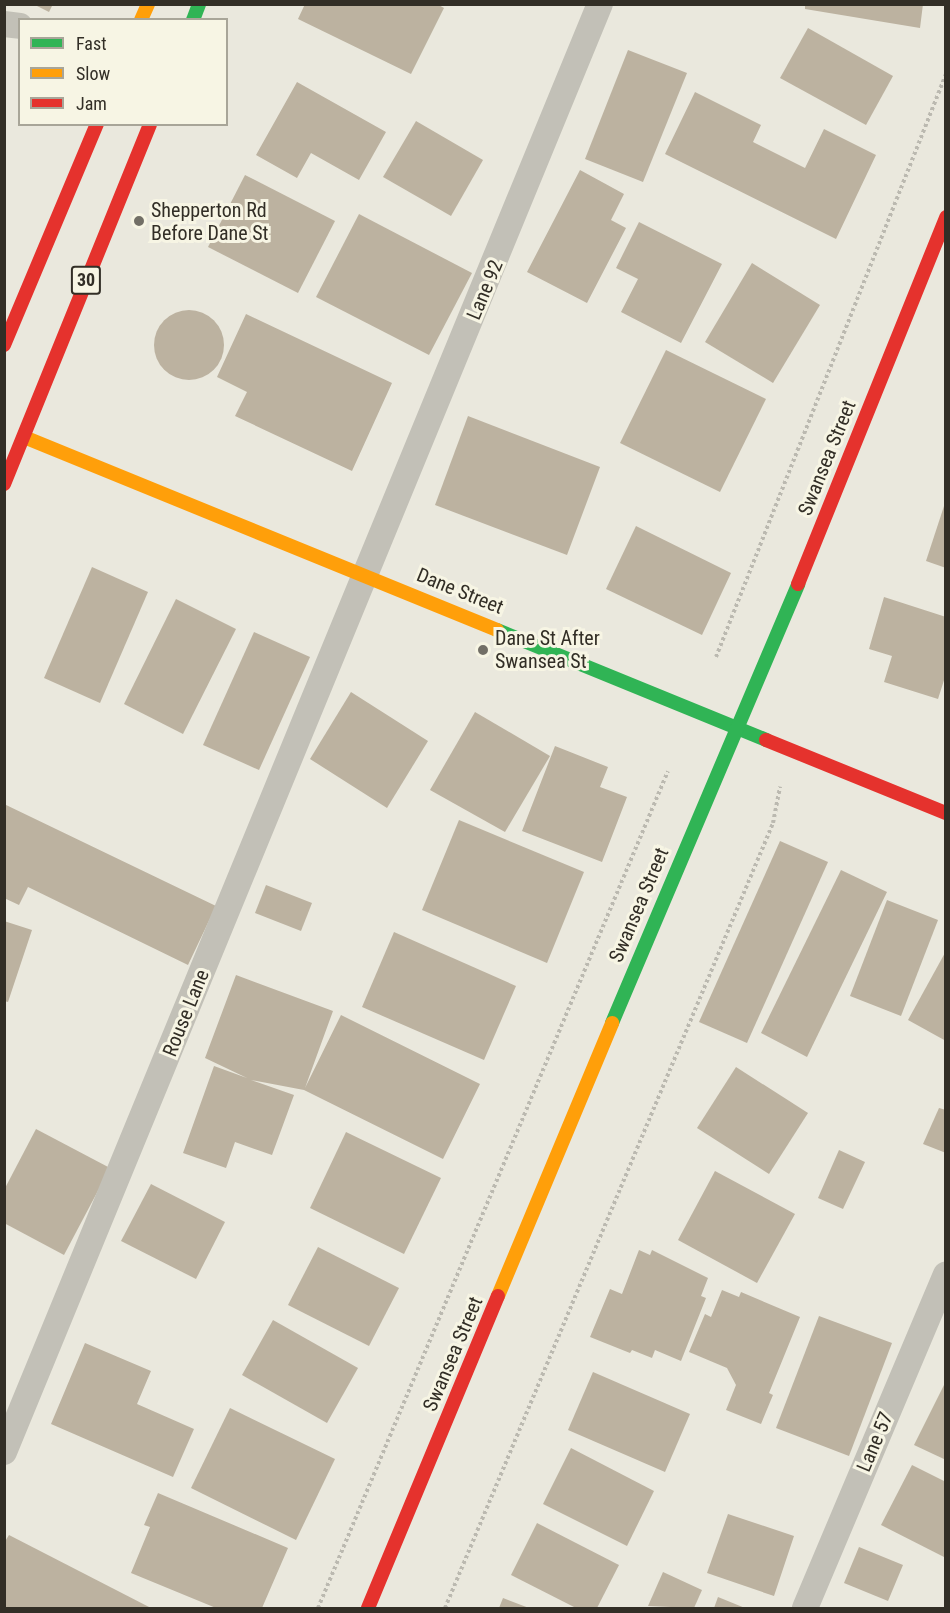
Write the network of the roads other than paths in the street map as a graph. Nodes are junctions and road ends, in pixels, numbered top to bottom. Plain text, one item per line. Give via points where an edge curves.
1 (148, 4) edge
2 (600, 4) edge
3 (142, 18) edge
4 (96, 126) edge
5 (149, 126) edge
6 (945, 217) edge
7 (4, 345) edge
8 (24, 437) junction
9 (4, 484) edge
10 (367, 574) junction
11 (739, 729) junction
12 (945, 813) edge
13 (945, 1275) edge
14 (4, 1452) edge
15 (368, 1608) edge
16 (804, 1608) edge

1 - 3 main road
2 - 10 lane, Lane 92
4 - 7 main road
5 - 8 main road, 30
6 - 11 main road, Swansea Street
8 - 9 main road, 30
8 - 10 main road, Dane Street
10 - 11 main road, Dane Street
10 - 14 lane, Rouse Lane
11 - 12 main road, Dane Street
11 - 15 main road, Swansea Street via 700,811
13 - 16 lane, Lane 57

